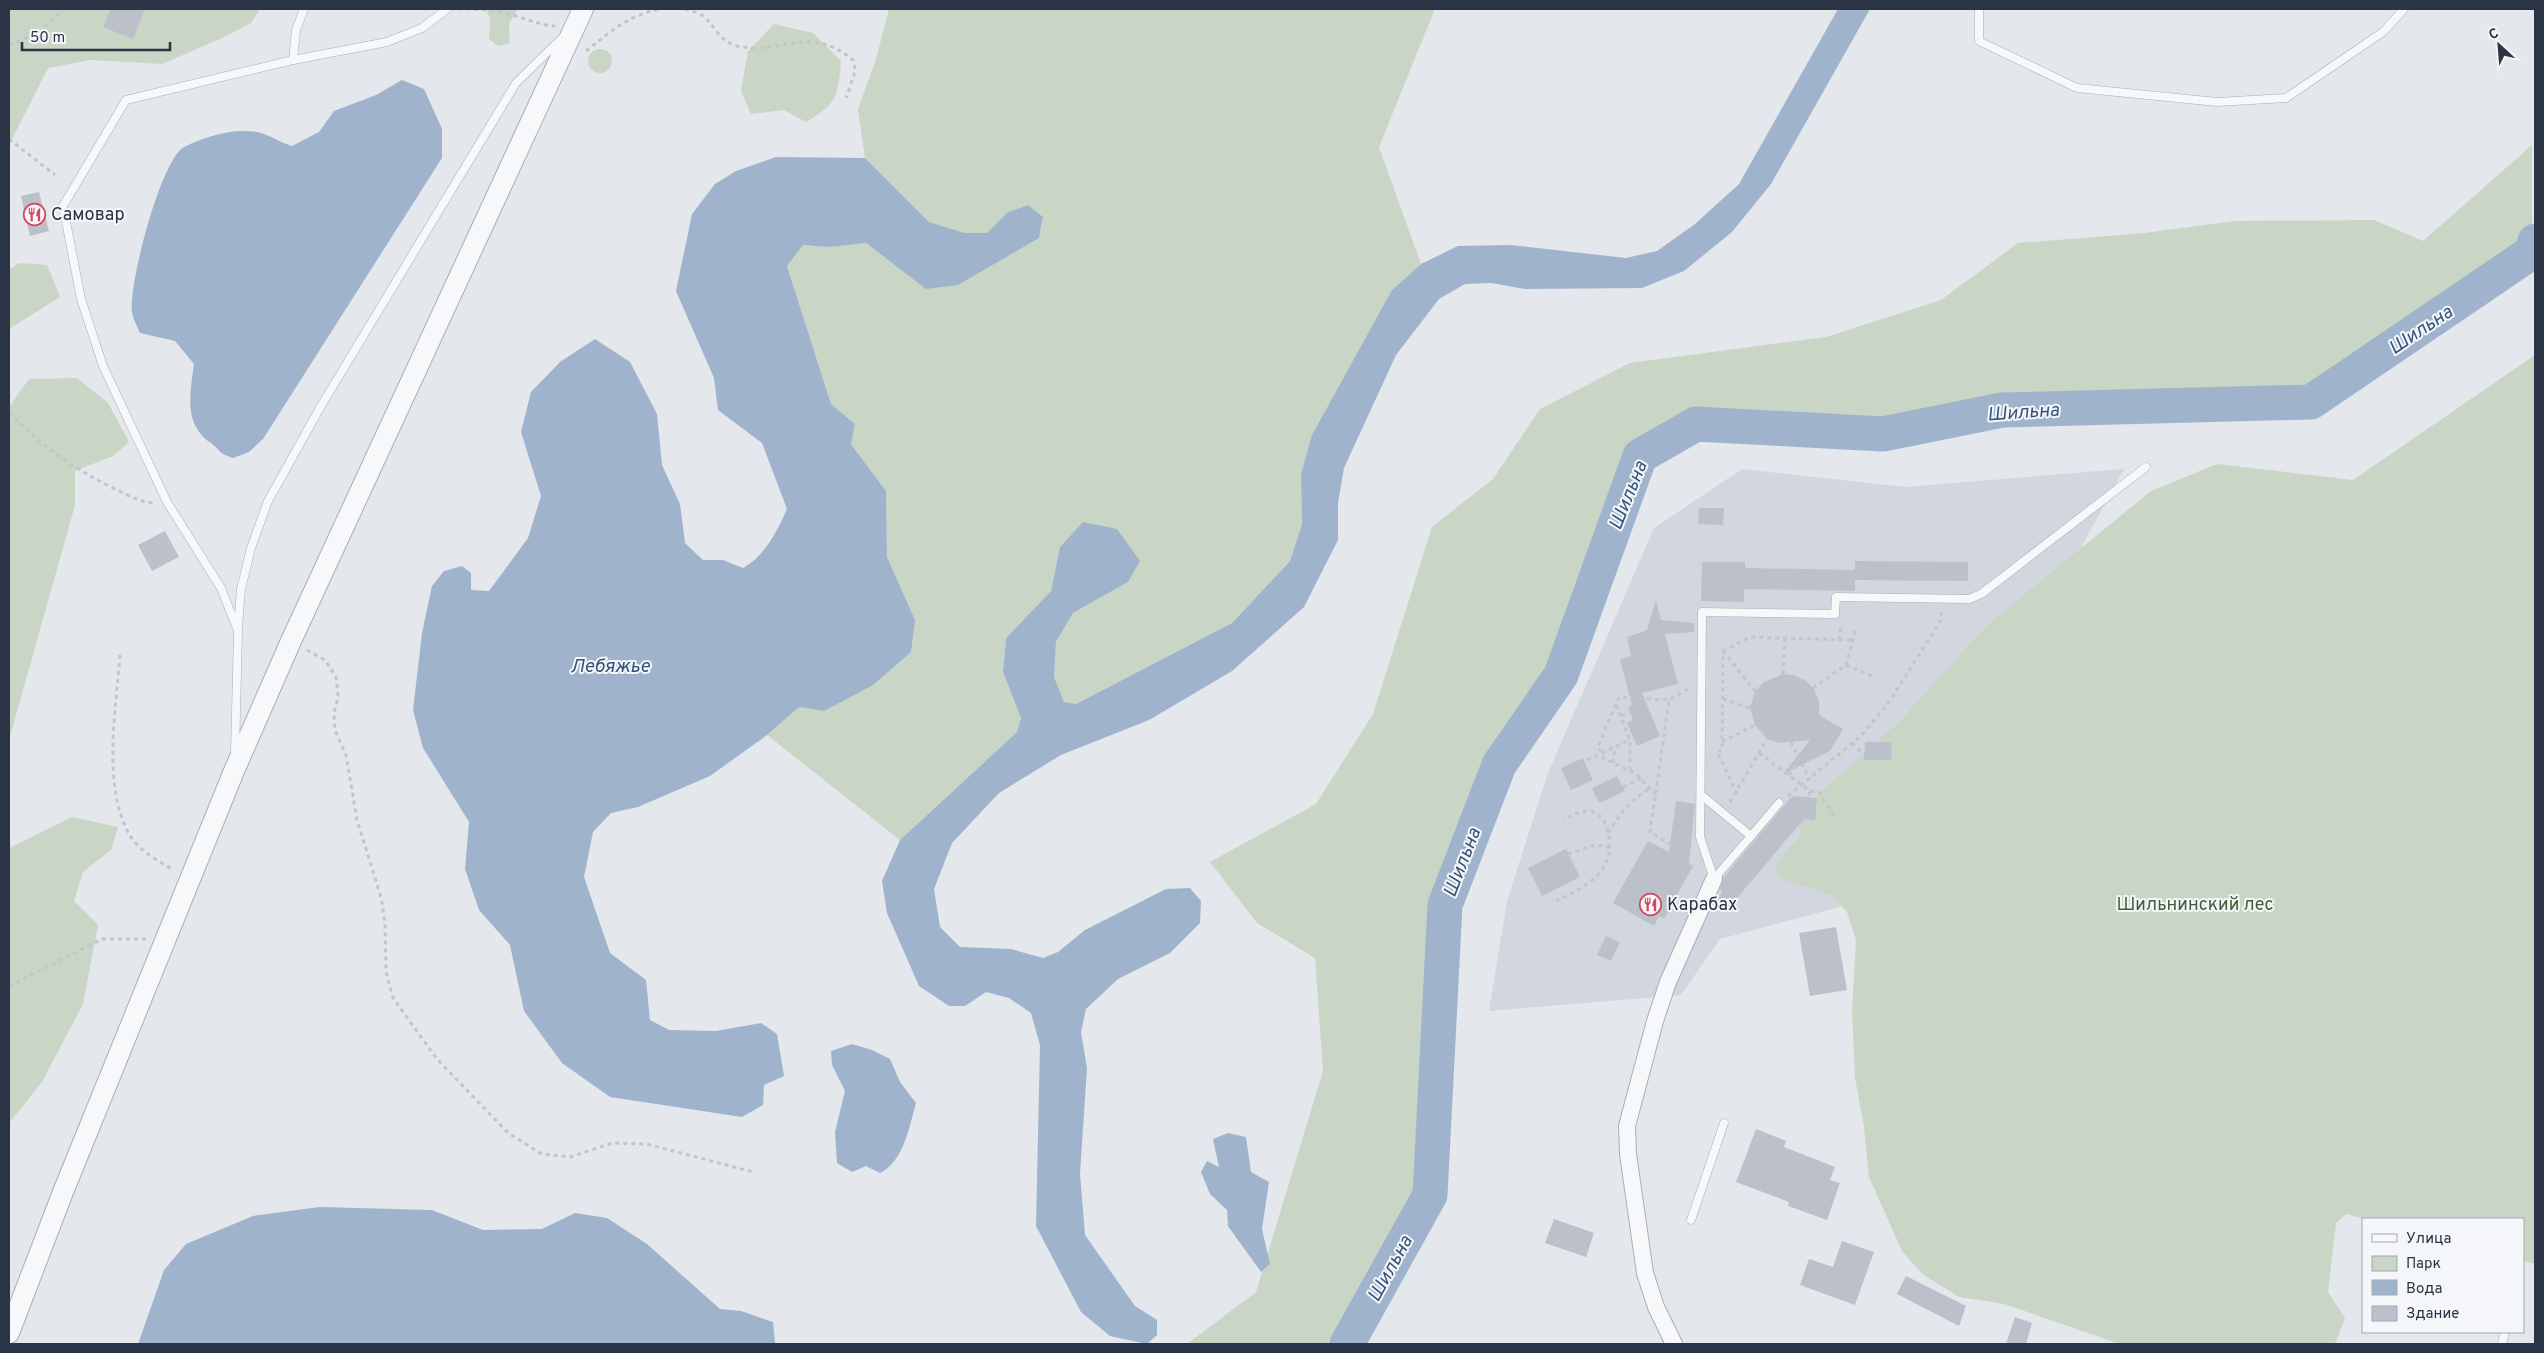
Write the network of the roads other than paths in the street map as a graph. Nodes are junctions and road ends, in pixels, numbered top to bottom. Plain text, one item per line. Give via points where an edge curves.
1 (304, 9) edge
2 (447, 9) edge
3 (582, 9) edge
4 (1979, 9) edge
5 (2404, 9) edge
6 (573, 28) junction
7 (294, 60) junction
8 (2146, 467) dead end
9 (238, 631) junction
10 (234, 771) junction
11 (1702, 795) junction
12 (1779, 803) road end
13 (1751, 836) junction
14 (1714, 879) junction
15 (1724, 1123) dead end
16 (1691, 1220) dead end
17 (9, 1333) edge
18 (1674, 1344) edge

1 - 7 lane via 296,30
2 - 7 lane via 422,28 387,42
3 - 6 street
4 - 5 lane via 1979,41 2077,88 2216,102 2286,98 2383,32
6 - 9 lane via 516,83 268,501 251,548 242,588
6 - 10 street
7 - 9 lane via 126,100 63,206 81,299 103,366 167,502 221,588
8 - 11 lane via 1981,594 1969,599 1836,597 1835,614 1702,612
9 - 10 lane
10 - 17 street via 62,1192
11 - 13 lane
11 - 14 lane via 1700,837
12 - 13 lane
13 - 14 lane
14 - 18 street via 1668,982 1627,1126 1645,1274
15 - 16 lane

